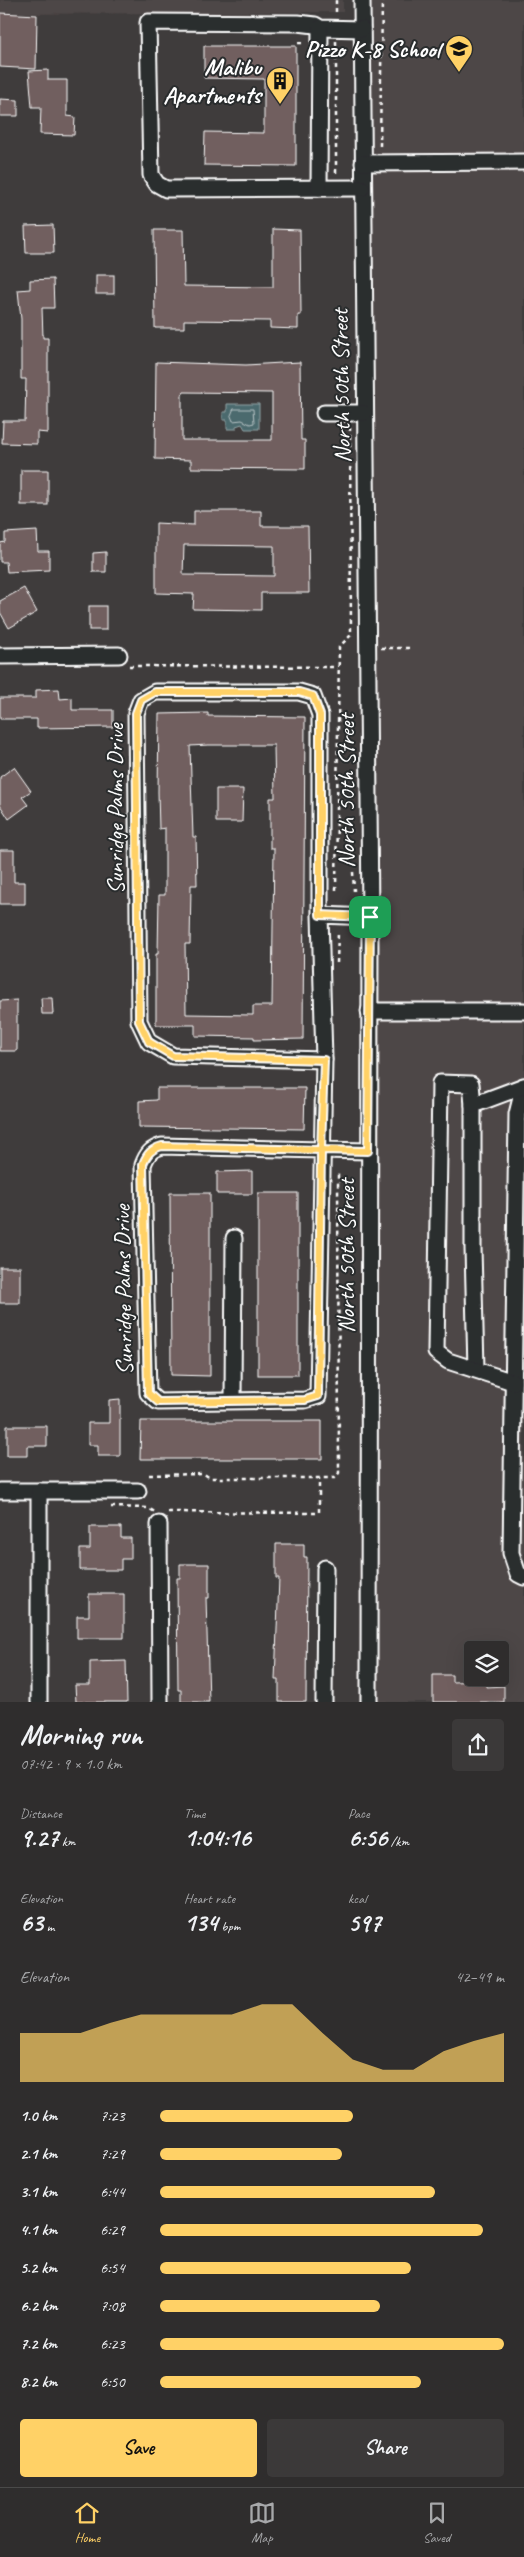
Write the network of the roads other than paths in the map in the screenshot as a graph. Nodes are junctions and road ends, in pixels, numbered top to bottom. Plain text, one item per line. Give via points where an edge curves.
1 (362, 0) edge
2 (320, 28) junction
3 (362, 29) junction
4 (524, 162) edge
5 (363, 163) junction
6 (319, 188) junction
7 (362, 188) junction
8 (324, 413) dead end
9 (364, 413) junction
10 (0, 656) edge
11 (120, 661) road end
12 (320, 915) junction
13 (370, 917) junction
14 (524, 1011) edge
15 (369, 1012) junction
16 (324, 1060) junction
17 (524, 1086) edge
18 (474, 1105) junction
19 (321, 1150) junction
20 (368, 1151) junction
21 (234, 1238) dead end
22 (476, 1369) junction
23 (513, 1382) junction
24 (233, 1400) junction
25 (0, 1491) edge
26 (39, 1491) junction
27 (138, 1491) dead end
28 (159, 1524) dead end
29 (325, 1568) dead end
30 (524, 1577) edge
31 (39, 1702) edge
32 (160, 1702) edge
33 (324, 1702) edge
34 (369, 1702) edge

1 - 3 street, North 50th Street
2 - 3 street
2 - 6 street
2 - 6 street via 298,23 148,22 151,175 157,184 166,189
3 - 5 street, North 50th Street
4 - 5 street
5 - 7 street, North 50th Street
6 - 7 street
7 - 9 street, North 50th Street
8 - 9 street
9 - 13 street, North 50th Street
10 - 11 street
12 - 13 street
12 - 16 street, Sunridge Palms Drive
12 - 16 street, Sunridge Palms Drive via 320,715 313,696 299,692 155,692 141,700 136,713 139,1021 149,1042 173,1056
13 - 15 street, North 50th Street
14 - 15 street
15 - 20 street, North 50th Street
16 - 19 street, Sunridge Palms Drive
17 - 18 street
17 - 23 street via 517,1114
18 - 22 street
18 - 22 street via 471,1084 440,1083 436,1352 448,1361
19 - 20 street
19 - 24 street, Sunridge Palms Drive via 318,1396 305,1400
19 - 24 street, Sunridge Palms Drive via 162,1146 153,1148 143,1164 148,1393 158,1402
20 - 34 street, North 50th Street
21 - 24 street
22 - 23 street
23 - 30 street via 511,1552 518,1574
25 - 26 street
26 - 27 street
26 - 31 street
28 - 32 street
29 - 33 street

